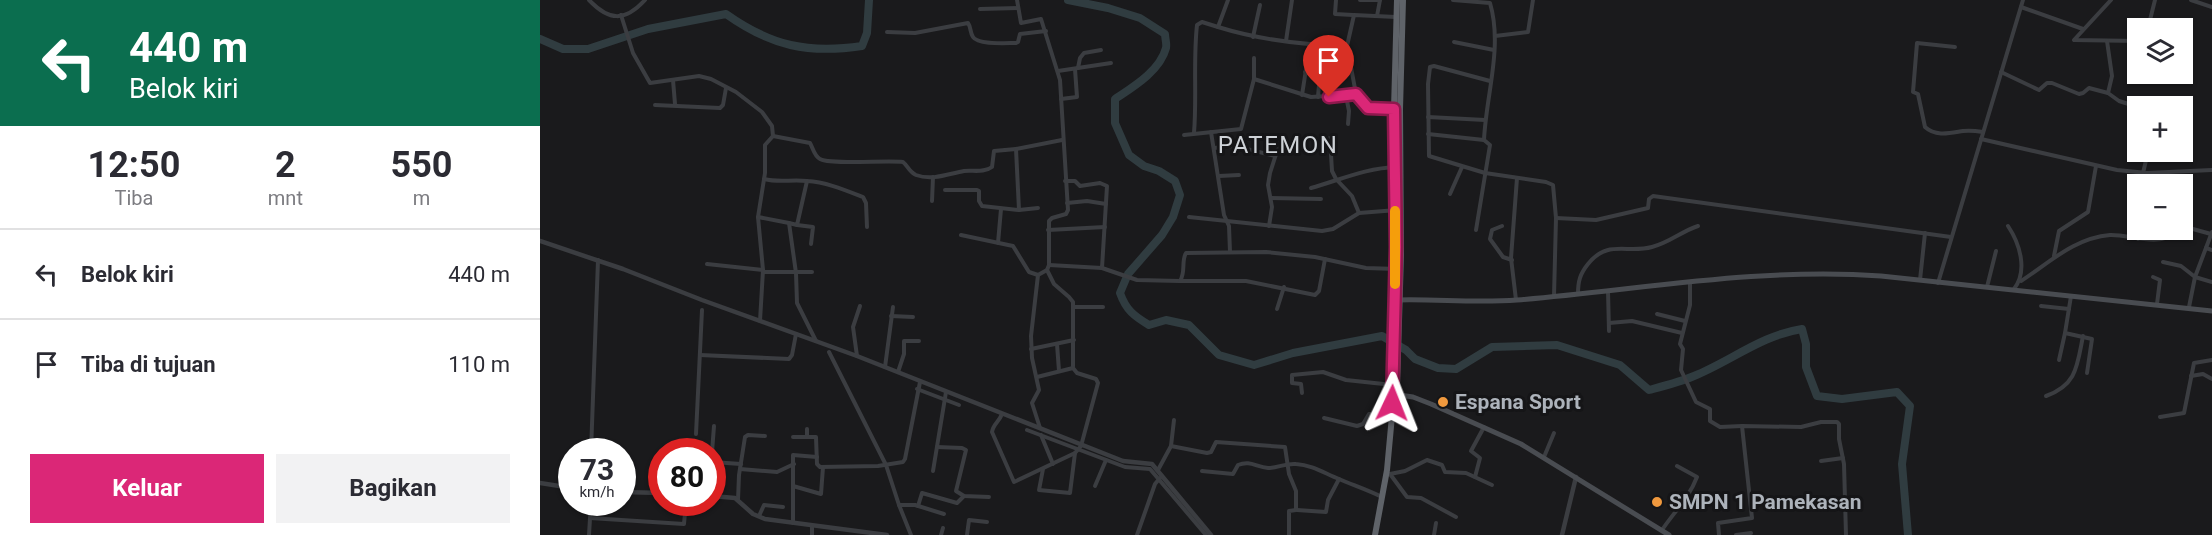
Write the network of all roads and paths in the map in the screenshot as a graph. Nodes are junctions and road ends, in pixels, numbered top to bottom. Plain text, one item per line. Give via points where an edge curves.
1 (589, 0) edge
2 (645, 0) edge
3 (1017, 0) edge
4 (1228, 0) edge
5 (1292, 0) edge
6 (1336, 0) edge
7 (1360, 0) edge
8 (1380, 0) edge
9 (1397, 0) edge
10 (1403, 0) edge
11 (1453, 0) edge
12 (1463, 0) edge
13 (1533, 0) edge
14 (2023, 0) edge
15 (2155, 0) edge
16 (2191, 0) edge
17 (2109, 1) edge
18 (1490, 2) edge
19 (2207, 2) edge
20 (1260, 5) dead end
21 (2021, 7) junction
22 (2212, 7) edge
23 (1018, 8) junction
24 (980, 9) dead end
25 (621, 15) junction
26 (1354, 15) junction
27 (1377, 16) junction
28 (1397, 17) junction
29 (2150, 18) edge
30 (1218, 27) junction
31 (2083, 28) junction
32 (887, 32) dead end
33 (1046, 32) junction
34 (1495, 36) junction
35 (1253, 37) junction
36 (2127, 40) edge
37 (1286, 41) junction
38 (2106, 41) junction
39 (1454, 42) dead end
40 (1310, 44) junction
41 (1347, 46) junction
42 (1955, 47) dead end
43 (1101, 50) dead end
44 (1494, 50) junction
45 (1254, 58) dead end
46 (1111, 63) dead end
47 (1076, 68) junction
48 (1351, 70) junction
49 (1058, 71) junction
50 (1305, 72) junction
51 (2001, 72) junction
52 (1320, 74) junction
53 (1254, 79) junction
54 (673, 80) junction
55 (1490, 81) junction
56 (726, 88) junction
57 (2108, 93) junction
58 (1356, 94) junction
59 (1302, 95) junction
60 (1346, 96) junction
61 (1318, 97) junction
62 (1061, 99) junction
63 (675, 104) junction
64 (2127, 104) edge
65 (655, 105) dead end
66 (1394, 109) junction
67 (1428, 117) junction
68 (1485, 120) junction
69 (1348, 124) dead end
70 (1211, 132) junction
71 (1983, 132) junction
72 (1194, 133) junction
73 (1428, 134) junction
74 (1185, 135) dead end
75 (772, 136) junction
76 (1330, 138) dead end
77 (1981, 139) junction
78 (1062, 140) junction
79 (1484, 140) junction
80 (1280, 142) dead end
81 (1214, 148) junction
82 (1016, 149) junction
83 (1275, 156) junction
84 (2147, 162) edge
85 (2096, 166) junction
86 (1397, 167) junction
87 (1462, 167) junction
88 (2212, 170) edge
89 (1485, 173) junction
90 (2145, 173) junction
91 (1239, 175) dead end
92 (1219, 176) junction
93 (933, 177) junction
94 (1517, 178) junction
95 (764, 179) junction
96 (807, 181) junction
97 (1065, 181) junction
98 (1338, 181) junction
99 (1311, 189) dead end
100 (945, 190) dead end
101 (1450, 194) dead end
102 (1271, 198) junction
103 (1321, 199) dead end
104 (932, 201) dead end
105 (1067, 203) junction
106 (1107, 204) junction
107 (1038, 208) dead end
108 (1001, 209) junction
109 (1398, 209) junction
110 (1019, 210) junction
111 (1359, 213) junction
112 (758, 216) junction
113 (1189, 217) dead end
114 (1556, 218) junction
115 (1227, 222) junction
116 (789, 223) junction
117 (797, 225) junction
118 (1269, 226) junction
119 (1502, 226) dead end
120 (1698, 226) dead end
121 (2008, 226) dead end
122 (867, 227) dead end
123 (1105, 227) junction
124 (2193, 229) edge
125 (1048, 230) junction
126 (1476, 230) dead end
127 (1925, 233) junction
128 (2212, 233) edge
129 (962, 236) dead end
130 (1951, 237) junction
131 (2127, 237) edge
132 (540, 241) edge
133 (998, 243) junction
134 (811, 244) dead end
135 (2206, 248) junction
136 (2212, 250) edge
137 (1996, 251) dead end
138 (1230, 252) junction
139 (2054, 256) junction
140 (1325, 259) junction
141 (598, 260) junction
142 (1512, 260) junction
143 (2163, 262) dead end
144 (706, 264) dead end
145 (1049, 265) junction
146 (1102, 268) junction
147 (1398, 269) junction
148 (1047, 270) junction
149 (763, 271) junction
150 (812, 272) dead end
151 (796, 273) junction
152 (1038, 275) junction
153 (2153, 277) dead end
154 (2195, 277) junction
155 (1180, 281) junction
156 (1920, 281) junction
157 (2020, 281) junction
158 (2212, 282) edge
159 (1690, 283) junction
160 (1938, 283) junction
161 (1284, 287) junction
162 (1987, 287) junction
163 (2013, 290) junction
164 (1608, 291) junction
165 (1578, 294) junction
166 (1554, 296) junction
167 (2071, 296) junction
168 (1400, 300) junction
169 (1516, 300) junction
170 (2157, 304) junction
171 (860, 306) dead end
172 (2042, 306) dead end
173 (893, 307) dead end
174 (1074, 307) junction
175 (1103, 307) dead end
176 (2188, 308) junction
177 (1277, 309) dead end
178 (2069, 309) junction
179 (702, 310) dead end
180 (2212, 311) edge
181 (1657, 314) dead end
182 (891, 316) junction
183 (913, 317) dead end
184 (760, 321) junction
185 (1685, 321) junction
186 (1609, 323) junction
187 (1609, 331) dead end
188 (1682, 333) junction
189 (2065, 333) junction
190 (796, 334) junction
191 (2083, 336) junction
192 (1074, 340) junction
193 (816, 341) junction
194 (919, 341) dead end
195 (1057, 344) junction
196 (1031, 349) junction
197 (830, 350) junction
198 (700, 355) junction
199 (857, 357) junction
200 (2059, 360) dead end
201 (2212, 360) edge
202 (885, 368) junction
203 (1073, 368) junction
204 (1059, 371) junction
205 (898, 373) junction
206 (2086, 373) dead end
207 (2191, 376) junction
208 (1037, 377) junction
209 (2212, 379) edge
210 (918, 385) junction
211 (1395, 385) junction
212 (1302, 393) dead end
213 (1395, 394) junction
214 (945, 396) junction
215 (2046, 396) dead end
216 (959, 405) dead end
217 (1002, 416) junction
218 (2160, 417) dead end
219 (1324, 418) dead end
220 (1391, 418) junction
221 (1173, 420) dead end
222 (714, 426) dead end
223 (1742, 426) junction
224 (1484, 427) junction
225 (807, 429) dead end
226 (1027, 430) dead end
227 (1042, 431) junction
228 (1554, 432) dead end
229 (696, 434) dead end
230 (765, 436) dead end
231 (793, 437) dead end
232 (807, 437) junction
233 (592, 438) edge
234 (713, 438) edge
235 (1171, 446) junction
236 (937, 447) junction
237 (1081, 447) junction
238 (1075, 453) junction
239 (817, 457) junction
240 (1544, 457) junction
241 (1843, 458) junction
242 (1106, 460) junction
243 (1821, 461) dead end
244 (726, 464) edge
245 (794, 464) junction
246 (1053, 464) junction
247 (1122, 464) junction
248 (1287, 464) junction
249 (886, 465) junction
250 (1141, 465) junction
251 (1677, 466) dead end
252 (741, 467) junction
253 (824, 467) junction
254 (1043, 469) junction
255 (1158, 470) junction
256 (933, 471) dead end
257 (1202, 471) dead end
258 (1388, 472) junction
259 (1475, 477) junction
260 (1576, 477) junction
261 (1161, 478) junction
262 (1339, 479) junction
263 (540, 483) edge
264 (1492, 485) dead end
265 (558, 486) edge
266 (794, 486) junction
267 (1095, 486) dead end
268 (1382, 494) junction
269 (964, 496) junction
270 (726, 497) edge
271 (989, 497) dead end
272 (738, 500) junction
273 (1183, 504) junction
274 (898, 505) junction
275 (918, 506) junction
276 (783, 507) dead end
277 (1296, 510) junction
278 (944, 514) dead end
279 (685, 516) edge
280 (758, 517) junction
281 (1456, 517) dead end
282 (590, 518) joint
283 (987, 522) dead end
284 (1436, 523) dead end
285 (793, 524) junction
286 (812, 526) junction
287 (943, 528) dead end
288 (1662, 530) junction
289 (1751, 533) dead end
290 (1204, 534) edge
291 (589, 535) edge
292 (812, 535) edge
293 (887, 535) edge
294 (911, 535) edge
295 (941, 535) edge
296 (967, 535) edge
297 (1137, 535) edge
298 (1211, 535) edge
299 (1289, 535) edge
300 (1376, 535) edge
301 (1434, 535) edge
302 (1562, 535) edge
303 (1669, 535) edge
304 (1719, 535) edge
305 (1736, 535) edge
306 (1846, 535) edge

1 - 25 street via 605,14
2 - 25 street via 636,10
3 - 23 street
4 - 30 street
5 - 37 street
6 - 26 street via 1335,14
7 - 8 street
8 - 27 street
9 - 28 highway
10 - 86 highway
11 - 12 street
12 - 18 street
13 - 34 street via 1528,32
14 - 21 street
15 - 29 street
16 - 19 street
17 - 31 street
18 - 34 street
19 - 22 street
20 - 35 street
21 - 31 street
21 - 51 street
23 - 24 street
23 - 33 street via 1021,23 1040,18
25 - 54 street via 628,42 650,83
26 - 27 street
26 - 41 street
27 - 28 street
28 - 66 highway
30 - 35 street
30 - 72 street via 1202,22 1197,26
31 - 38 street via 2074,40
32 - 33 street via 915,33 967,23 977,40 1016,43 1020,34
33 - 49 street
34 - 44 street
35 - 37 street
36 - 38 street
37 - 40 street
38 - 57 street via 2112,76
39 - 44 street
40 - 41 street
40 - 50 street
41 - 48 street
42 - 71 street via 1917,43 1913,92 1918,94 1929,130 1949,135 1967,130
43 - 47 street via 1084,53
44 - 55 street
45 - 53 street
46 - 47 street
47 - 49 street
47 - 62 street via 1077,97
48 - 52 street
48 - 58 street
49 - 62 street
50 - 52 street
50 - 59 street
51 - 57 street via 2039,90 2052,83 2079,94 2088,88
51 - 71 street
52 - 61 street
53 - 59 street
53 - 70 street via 1241,129
54 - 56 street via 703,76
54 - 63 street
55 - 67 street via 1431,66
55 - 68 street
56 - 63 street via 720,108
56 - 75 street via 762,112 772,126
57 - 64 street
58 - 60 street
58 - 66 street via 1368,108
59 - 61 street
60 - 61 street
60 - 69 street
62 - 78 street
63 - 65 street
66 - 86 highway
67 - 68 street
67 - 73 street
68 - 79 street
70 - 72 street
70 - 81 street
71 - 77 street
72 - 74 street
73 - 79 street
73 - 87 street via 1429,157
75 - 93 street via 808,142 824,161 903,162 915,175
75 - 95 street via 765,145
76 - 98 street via 1330,164
77 - 85 street
77 - 130 street
78 - 82 street
78 - 97 street
79 - 89 street via 1491,147
80 - 83 street
81 - 83 street via 1235,146
81 - 92 street
82 - 93 street via 994,151 988,170
82 - 110 street
83 - 102 street via 1268,185
84 - 90 street
85 - 90 street
85 - 139 street via 2088,212 2059,231
86 - 98 street via 1360,171
86 - 109 highway
87 - 89 street
87 - 101 street
88 - 90 street
89 - 94 street
89 - 126 street
91 - 92 street
92 - 115 street
93 - 104 street
94 - 114 street via 1553,185
94 - 142 street
95 - 96 street via 783,183
95 - 112 street
96 - 117 street
96 - 122 street via 864,197
97 - 105 street
97 - 106 street via 1075,181 1080,186 1104,183 1108,189
98 - 99 street
98 - 111 street via 1352,196
100 - 108 street via 977,190 980,205
102 - 103 street
102 - 118 street
105 - 106 street
105 - 125 street via 1067,213 1050,219
106 - 123 street
107 - 110 street
108 - 110 street
108 - 133 street
109 - 111 street
109 - 147 highway
111 - 118 street via 1333,229 1322,231
112 - 116 street
112 - 149 street
113 - 115 street
114 - 127 street via 1602,219 1648,208 1653,196
114 - 166 street
115 - 118 street
115 - 138 street
116 - 117 street
116 - 151 street
117 - 134 street via 813,227
119 - 142 street via 1492,230 1490,239 1503,257
120 - 165 street via 1652,248 1602,252 1580,275
121 - 157 street via 2018,244
123 - 125 street
123 - 146 street
124 - 128 street
125 - 145 street
127 - 130 street
127 - 156 street
128 - 135 street
129 - 133 street
130 - 160 street
131 - 139 street via 2104,236
132 - 141 street
133 - 152 street via 1015,248 1029,272
135 - 136 street
135 - 154 street
137 - 162 street
138 - 140 street
138 - 155 street via 1186,253
139 - 157 street
140 - 147 street via 1366,268
140 - 161 street via 1317,295
141 - 184 street
141 - 233 street
142 - 169 street
143 - 154 street via 2186,268
144 - 149 street
145 - 146 street
145 - 148 street
146 - 155 street via 1147,282
147 - 168 highway
148 - 152 street
148 - 174 street via 1054,285 1072,299
149 - 151 street
149 - 184 street
150 - 151 street
151 - 193 street via 798,307
152 - 196 street
153 - 170 street via 2160,280
154 - 158 street
154 - 176 street
155 - 161 street via 1246,281
156 - 159 main road via 1805,273
156 - 160 main road
157 - 163 street
159 - 164 main road
159 - 185 street
160 - 162 main road
161 - 177 street
162 - 163 main road
163 - 167 main road
164 - 165 main road
164 - 186 street
165 - 166 main road
166 - 169 main road
167 - 170 main road
167 - 178 street
168 - 169 main road
168 - 211 highway
170 - 176 main road
171 - 199 street via 853,327
172 - 178 street
173 - 182 street
174 - 175 street
174 - 192 street
176 - 180 main road
178 - 189 street
179 - 198 street
181 - 185 street
182 - 183 street
182 - 202 street
184 - 190 street
185 - 188 street
186 - 187 street
186 - 188 street via 1632,321
188 - 223 street via 1681,370 1696,402 1710,409 1713,424
189 - 191 street
189 - 200 street
190 - 193 street
190 - 198 street via 789,359
191 - 206 street via 2093,340
191 - 215 street via 2074,375 2065,387
192 - 195 street
192 - 203 street
193 - 197 street
194 - 205 street via 904,342
195 - 196 street
195 - 204 street
196 - 208 street
197 - 199 street
197 - 249 street
198 - 229 street
199 - 202 street
201 - 207 street via 2194,363
202 - 205 street
203 - 204 street
203 - 237 street via 1098,382
204 - 208 street
205 - 210 street
207 - 209 street via 2203,374
207 - 218 street via 2186,411
208 - 227 street via 1039,391 1032,404
210 - 214 street
210 - 249 street via 905,460
211 - 212 street via 1346,380 1323,372 1292,375 1292,383 1301,384
211 - 213 highway
213 - 220 highway
213 - 224 main road via 1417,398
214 - 216 street
214 - 217 street
214 - 236 street
217 - 227 street
217 - 254 street via 992,432 1014,482
219 - 220 street via 1357,426 1370,414
220 - 258 highway
221 - 235 street
222 - 234 street
223 - 241 street via 1801,427 1837,422
223 - 304 street via 1752,519 1718,523
224 - 240 main road
224 - 259 street via 1471,451 1480,458
225 - 232 street
226 - 227 street
227 - 237 street
227 - 246 street
228 - 240 street
230 - 252 street via 746,436
231 - 232 street
232 - 239 street via 817,438
235 - 248 street via 1207,453 1216,442 1283,447
235 - 255 street
236 - 256 street
236 - 269 street via 966,450 956,489
237 - 238 street
237 - 242 street
237 - 247 street
238 - 246 street
238 - 254 street via 1070,493 1040,490
239 - 245 street via 794,454
239 - 253 street via 818,466
240 - 260 main road
241 - 243 street
241 - 306 street
242 - 247 street
242 - 267 street
244 - 252 street
245 - 252 street via 772,472
245 - 266 street
246 - 254 street
247 - 250 street
248 - 257 street via 1268,468 1244,463 1233,474
248 - 262 street via 1302,464
248 - 277 street via 1296,491
249 - 253 street
249 - 274 street
250 - 255 street via 1152,464
250 - 261 street
251 - 288 street via 1696,476 1696,480 1685,502 1677,507
252 - 272 street
253 - 266 street via 821,494
255 - 261 street
258 - 259 street via 1405,471 1430,460 1442,465 1445,472
258 - 268 highway
258 - 281 street via 1407,497 1421,498
259 - 264 street
260 - 288 main road
260 - 302 street
261 - 273 street
261 - 297 street via 1155,484
262 - 268 street
262 - 277 street via 1326,512
263 - 265 street
266 - 285 street
268 - 300 highway
269 - 271 street
269 - 275 street via 957,503 922,493
270 - 272 street
272 - 280 street
273 - 290 street
273 - 298 street
274 - 275 street
274 - 294 street
275 - 278 street
276 - 280 street via 764,505
277 - 299 street via 1289,512
279 - 282 street via 684,524
280 - 285 street
282 - 291 street
283 - 296 street via 969,520
284 - 301 street
285 - 286 street
286 - 292 street
286 - 293 street
287 - 295 street
288 - 303 main road
289 - 305 street

